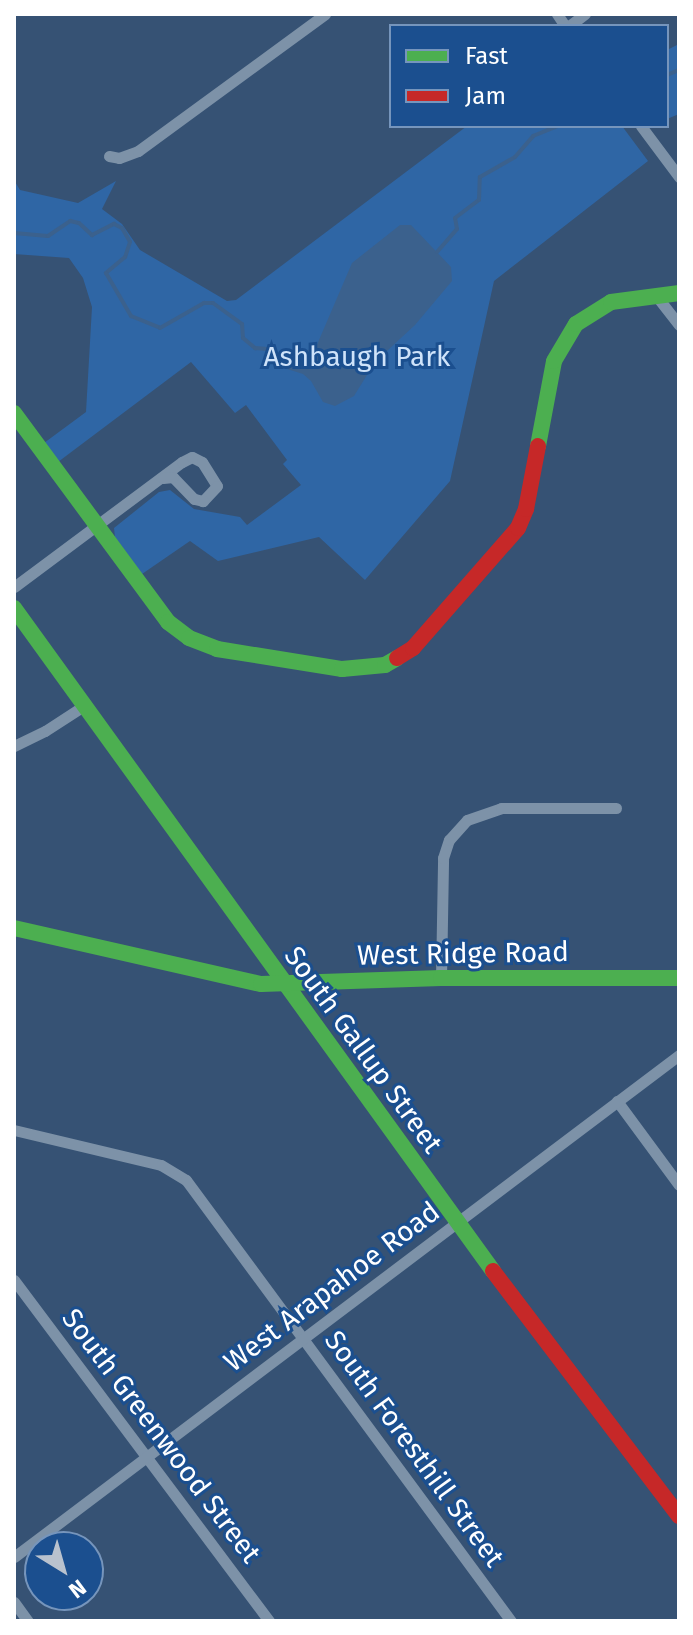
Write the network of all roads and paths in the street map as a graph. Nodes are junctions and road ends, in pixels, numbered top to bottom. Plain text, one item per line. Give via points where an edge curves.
1 (325, 14) edge
2 (642, 128) edge
3 (109, 156) dead end
4 (679, 177) edge
5 (679, 293) edge
6 (658, 298) junction
7 (679, 325) edge
8 (14, 413) edge
9 (163, 478) junction
10 (96, 525) junction
11 (14, 587) edge
12 (14, 608) edge
13 (85, 705) junction
14 (14, 746) edge
15 (616, 808) dead end
16 (14, 928) edge
17 (441, 978) junction
18 (679, 978) edge
19 (283, 985) junction
20 (679, 1055) edge
21 (617, 1101) junction
22 (14, 1130) edge
23 (679, 1185) edge
24 (456, 1223) junction
25 (14, 1280) edge
26 (303, 1339) junction
27 (146, 1457) junction
28 (679, 1516) edge
29 (14, 1557) edge
30 (14, 1602) edge
31 (28, 1621) edge
32 (269, 1621) edge
33 (511, 1621) edge

1 - 3 street via 138,151
2 - 4 street
5 - 6 street
6 - 7 street
6 - 10 street via 601,306 566,336 554,361 518,528 413,648 385,665 342,669 217,649 189,638 168,622
8 - 10 street
9 - 9 street via 192,457 202,462 217,486 203,501 194,499 173,477
9 - 10 street
10 - 11 street
12 - 13 street, South Gallup Street
13 - 14 street
13 - 19 street, South Gallup Street
15 - 17 street via 501,808 467,820 449,840 443,858
16 - 19 street, West Ridge Road via 236,981
17 - 18 street, West Ridge Road
17 - 19 street, West Ridge Road
19 - 24 street, South Gallup Street
20 - 21 street, West Arapahoe Road
21 - 23 street
21 - 24 street, West Arapahoe Road
22 - 26 street, South Foresthill Street via 161,1165 179,1174
24 - 26 street, West Arapahoe Road
24 - 28 street, South Gallup Street
25 - 27 street, South Greenwood Street
26 - 27 street, West Arapahoe Road
26 - 33 street, South Foresthill Street
27 - 29 street, West Arapahoe Road
27 - 32 street, South Greenwood Street
30 - 31 street

